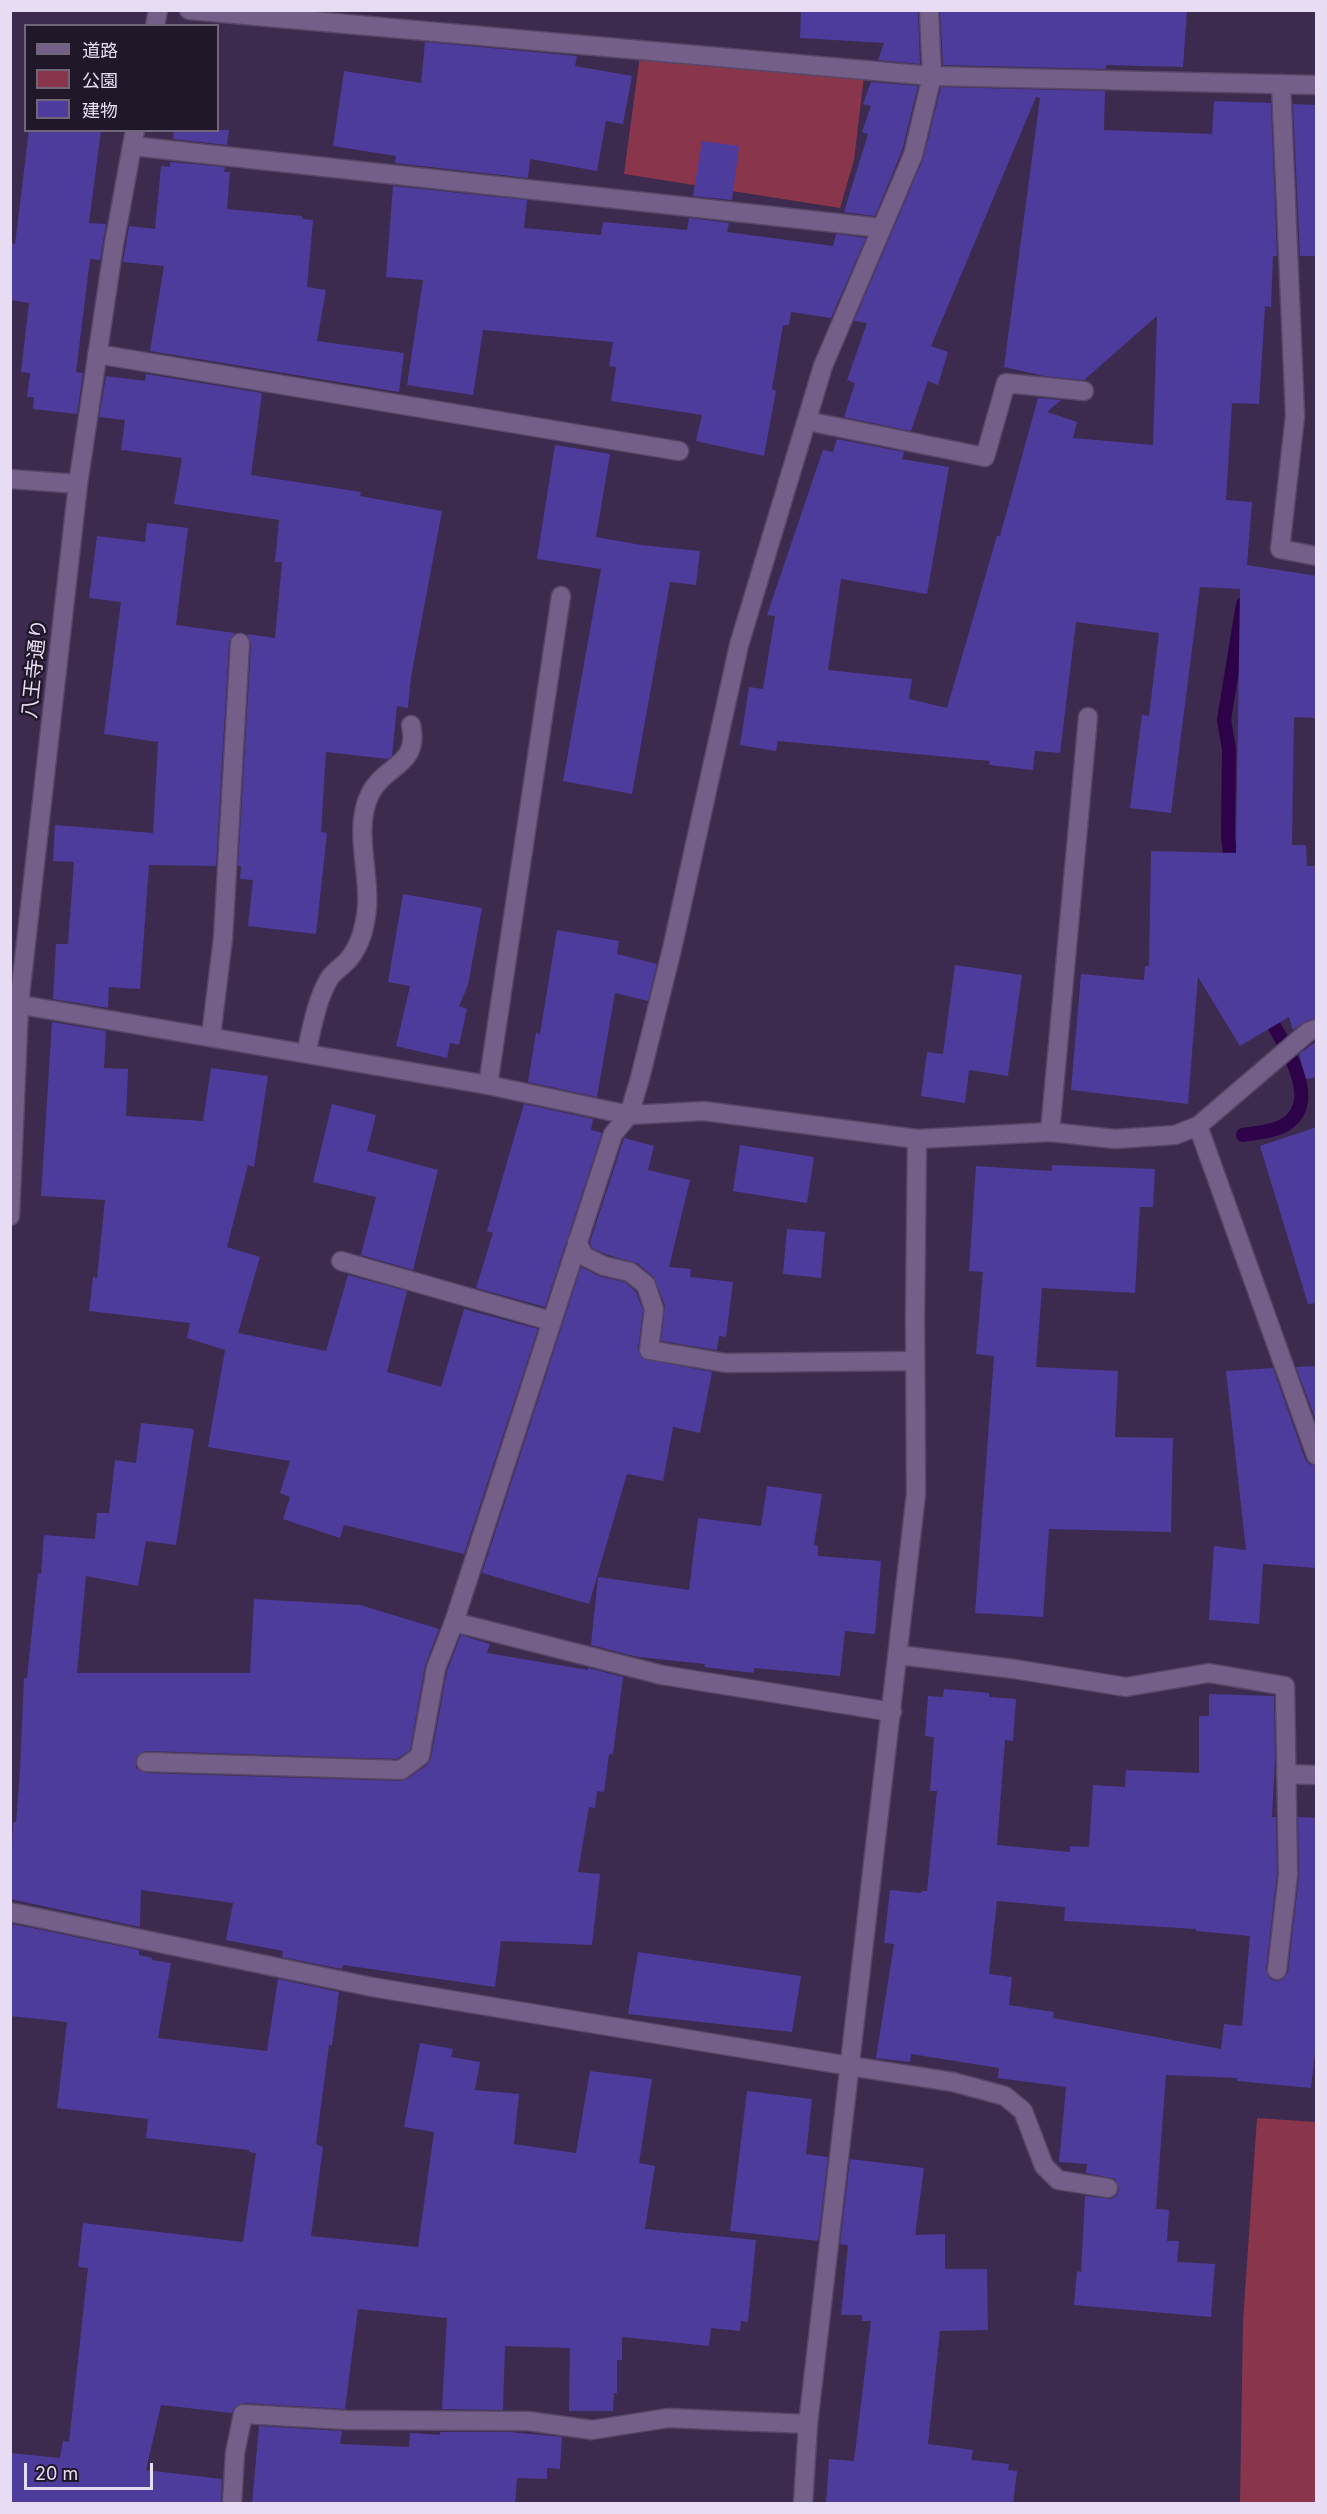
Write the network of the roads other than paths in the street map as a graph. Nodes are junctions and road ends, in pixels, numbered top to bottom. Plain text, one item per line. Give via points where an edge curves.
1 (189, 10) edge
2 (929, 10) edge
3 (932, 76) junction
4 (1281, 84) junction
5 (1317, 85) edge
6 (133, 138) edge
7 (882, 228) junction
8 (97, 354) junction
9 (1084, 390) dead end
10 (807, 421) junction
11 (679, 451) dead end
12 (10, 478) edge
13 (78, 484) junction
14 (1317, 556) edge
15 (561, 596) dead end
16 (240, 643) dead end
17 (1088, 717) dead end
18 (411, 725) dead end
19 (15, 1003) edge
20 (1317, 1029) edge
21 (211, 1036) junction
22 (306, 1053) junction
23 (488, 1084) junction
24 (629, 1114) junction
25 (1198, 1126) junction
26 (1050, 1132) junction
27 (918, 1139) junction
28 (10, 1216) edge
29 (577, 1242) junction
30 (340, 1261) dead end
31 (551, 1321) junction
32 (915, 1361) junction
33 (1317, 1455) edge
34 (454, 1622) junction
35 (899, 1655) junction
36 (892, 1712) junction
37 (146, 1762) dead end
38 (1286, 1774) junction
39 (1317, 1775) edge
40 (10, 1912) edge
41 (1276, 1970) dead end
42 (850, 2066) junction
43 (1108, 2188) dead end
44 (808, 2424) junction
45 (232, 2504) edge
46 (803, 2504) edge

1 - 3 street
2 - 3 street
3 - 4 street
3 - 7 street via 913,155
4 - 5 street
4 - 14 street via 1295,416 1280,549
6 - 7 street
6 - 8 street, 八王寺通り
7 - 10 street via 823,366
8 - 11 street
8 - 13 street, 八王寺通り
9 - 10 street via 1006,383 985,457
10 - 24 street via 739,645 672,950
12 - 13 street
13 - 19 street, 八王寺通り
15 - 23 street
16 - 21 street via 223,938
17 - 26 street
18 - 22 street via 411,752 383,775 369,795 362,828 367,906 362,936 348,959 330,977
19 - 21 street
19 - 28 street, 八王寺通り
20 - 25 street via 1308,1032
21 - 22 street
22 - 23 street
23 - 24 street
24 - 27 street via 704,1111
24 - 29 street via 613,1134
25 - 26 street via 1175,1135 1115,1139
25 - 33 street
26 - 27 street
27 - 32 street
29 - 31 street
29 - 32 street via 584,1256 630,1272 646,1285 654,1309 649,1350 726,1363
30 - 31 street
31 - 34 street
32 - 35 street via 916,1494
34 - 36 street via 663,1675
34 - 37 street via 436,1668 420,1756 401,1770
35 - 36 street
35 - 38 street via 1126,1687 1209,1673 1285,1686
36 - 42 street
38 - 39 street
38 - 41 street via 1288,1875
40 - 42 street via 372,1987
42 - 43 street via 954,2082 1005,2096 1023,2111 1044,2166 1058,2180
42 - 44 street
44 - 45 street via 668,2418 592,2430 528,2421 346,2420 243,2414
44 - 46 street

